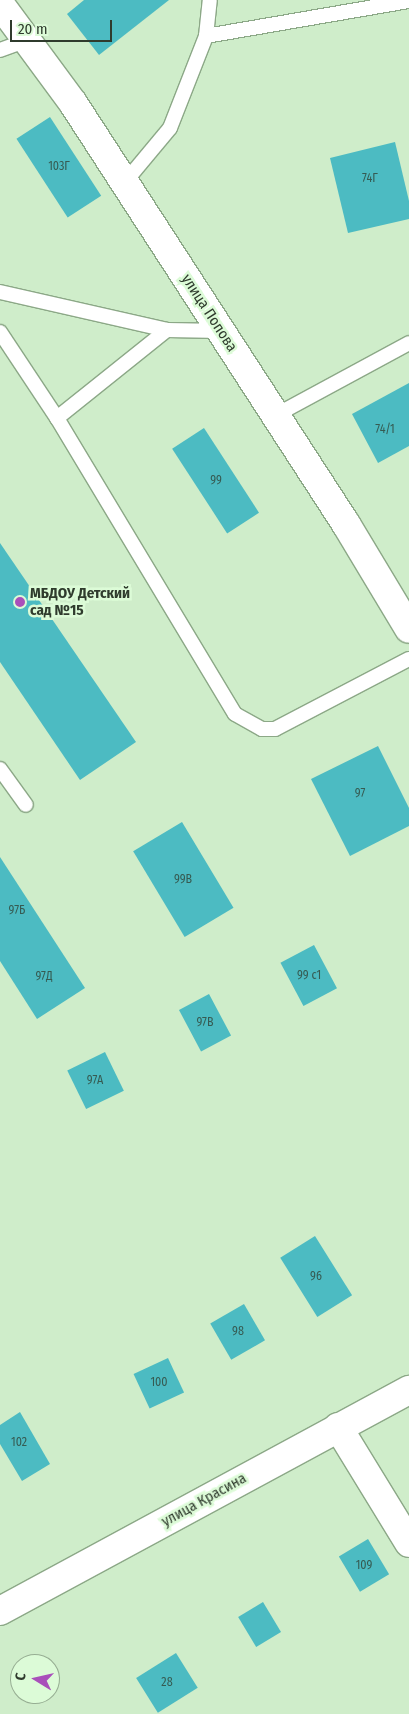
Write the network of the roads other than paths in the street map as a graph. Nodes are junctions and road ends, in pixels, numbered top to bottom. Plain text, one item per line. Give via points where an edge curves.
1 (210, 0) edge
2 (409, 1) edge
3 (0, 4) edge
4 (206, 36) junction
5 (28, 40) junction
6 (0, 50) edge
7 (125, 182) junction
8 (0, 292) edge
9 (167, 330) junction
10 (220, 331) junction
11 (0, 332) edge
12 (409, 343) edge
13 (276, 415) junction
14 (57, 418) junction
15 (409, 629) edge
16 (409, 659) edge
17 (0, 770) edge
18 (26, 805) dead end
19 (409, 1390) edge
20 (338, 1427) junction
21 (409, 1543) edge
22 (0, 1611) edge

1 - 4 lane
2 - 4 lane
3 - 5 street, улица Попова
4 - 7 lane via 170,128
5 - 6 lane
5 - 7 street, улица Попова
7 - 10 street, улица Попова
8 - 9 lane
9 - 10 lane
9 - 14 lane
10 - 13 street, улица Попова
11 - 14 lane
12 - 13 lane
13 - 15 street, улица Попова
14 - 16 lane via 235,714 262,729 275,729
17 - 18 lane
19 - 20 street, улица Красина
20 - 21 street
20 - 22 street, улица Красина

